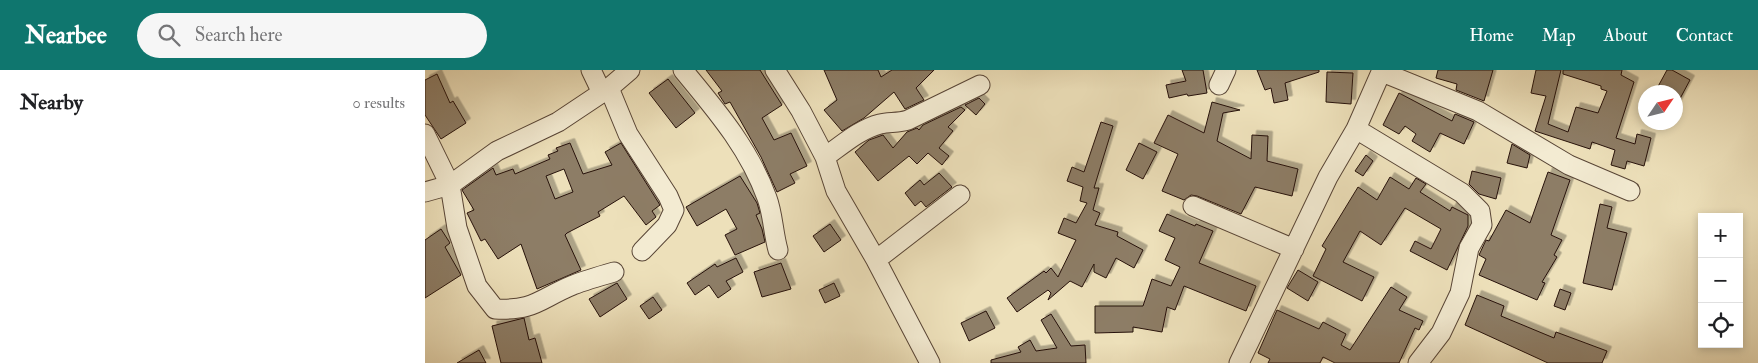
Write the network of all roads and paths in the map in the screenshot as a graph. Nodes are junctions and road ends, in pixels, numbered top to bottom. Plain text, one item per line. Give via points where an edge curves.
1 (591, 70) edge
2 (630, 70) edge
3 (683, 70) edge
4 (775, 70) edge
5 (1382, 71) edge
6 (980, 85) dead end
7 (606, 90) junction
8 (1356, 129) junction
9 (425, 134) edge
10 (825, 157) junction
11 (450, 185) junction
12 (1630, 190) dead end
13 (425, 192) edge
14 (960, 196) dead end
15 (1193, 206) dead end
16 (1294, 249) junction
17 (779, 250) dead end
18 (642, 251) dead end
19 (876, 260) junction
20 (614, 272) dead end
21 (930, 363) edge
22 (1239, 363) edge
23 (1418, 363) edge

1 - 7 street
2 - 7 street
3 - 17 street via 744,148 766,197
4 - 10 street
5 - 8 street
5 - 12 street via 1478,111 1569,166
6 - 10 street via 908,120 881,124 861,132
7 - 11 street via 558,122 497,151
7 - 18 street via 628,134 674,210 667,225
8 - 16 street via 1328,177
8 - 23 street via 1447,183 1480,211 1482,226 1469,248 1460,293 1441,333
9 - 11 street
10 - 19 street via 836,191
11 - 13 street
11 - 20 street via 457,228 477,286 495,310 535,306 572,286
14 - 19 street
15 - 16 street
16 - 22 street
19 - 21 street

